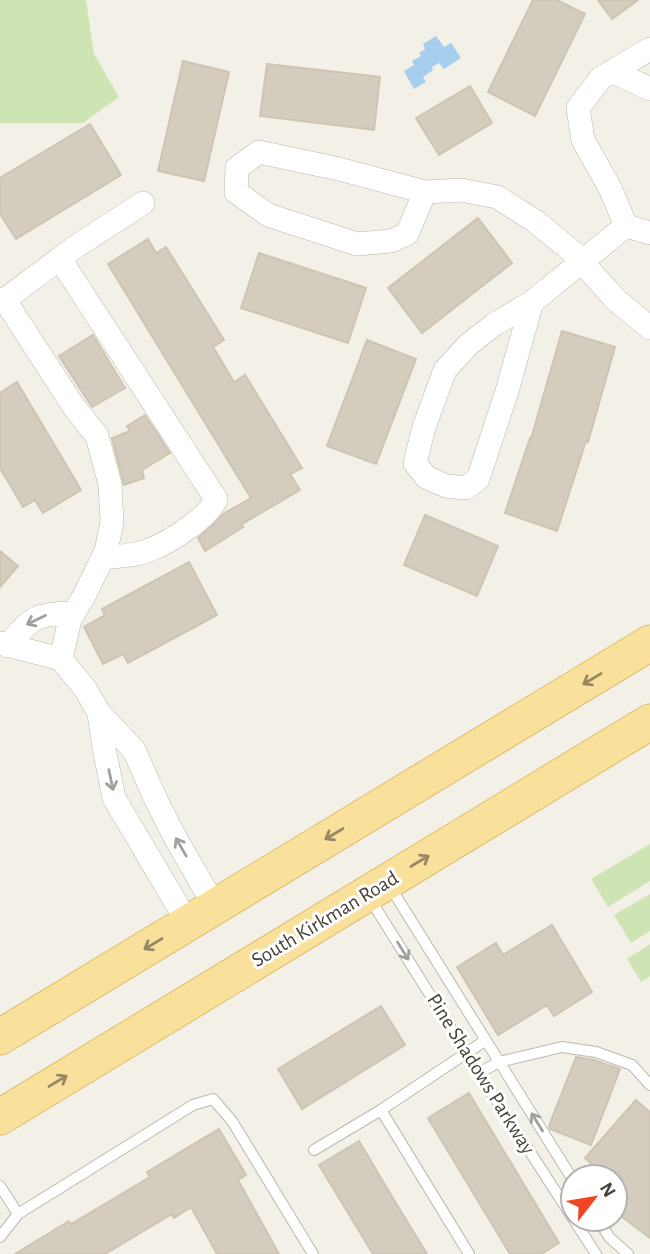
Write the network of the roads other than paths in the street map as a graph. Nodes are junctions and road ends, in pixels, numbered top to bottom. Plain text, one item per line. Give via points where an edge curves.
1 (650, 49) edge
2 (612, 71) junction
3 (650, 89) edge
4 (425, 192) junction
5 (143, 202) dead end
6 (626, 226) junction
7 (650, 233) edge
8 (60, 259) junction
9 (583, 263) junction
10 (1, 300) edge
11 (532, 302) junction
12 (650, 328) edge
13 (103, 558) junction
14 (74, 613) junction
15 (650, 643) edge
16 (4, 645) edge
17 (61, 660) junction
18 (99, 713) junction
19 (650, 722) edge
20 (377, 888) junction
21 (202, 915) junction
22 (0, 1037) edge
23 (486, 1040) junction
24 (466, 1052) junction
25 (499, 1062) junction
26 (479, 1073) junction
27 (650, 1085) edge
28 (381, 1110) junction
29 (0, 1116) edge
30 (314, 1150) dead end
31 (562, 1163) edge
32 (0, 1186) edge
33 (18, 1214) junction
34 (607, 1233) edge
35 (0, 1237) edge
36 (609, 1237) junction
37 (313, 1254) edge
38 (469, 1254) edge
39 (595, 1254) edge
40 (628, 1254) edge

1 - 2 street
2 - 3 street
2 - 6 street via 578,108 583,140
4 - 4 street via 259,152 237,168 236,192 268,215 357,244 391,242 407,234
4 - 9 street via 461,190 497,197 535,221
5 - 8 street
6 - 7 street
6 - 9 street
8 - 10 street
8 - 13 street via 216,499 187,529 153,549
9 - 11 street
9 - 12 street via 616,300
10 - 13 street via 97,436 112,510
11 - 11 street via 469,344 445,370 415,463 426,477 466,488 478,479
13 - 14 street
14 -> 16 street via 37,617
14 - 17 street
15 -> 21 main road
16 - 17 street
17 - 18 street
21 -> 18 street via 134,750
18 -> 21 street via 114,799
20 -> 19 main road, South Kirkman Road
20 - 23 lane, Pine Shadows Parkway
20 -> 24 lane, Pine Shadows Parkway
29 -> 20 main road, South Kirkman Road
21 -> 22 main road
23 - 24 lane
23 - 25 lane, Pine Shadows Parkway
24 - 26 lane, Pine Shadows Parkway
24 - 28 lane
25 - 26 lane
25 - 27 lane via 562,1047 596,1052 632,1065
31 -> 25 lane, Pine Shadows Parkway
26 - 39 lane, Pine Shadows Parkway
28 - 30 lane
28 - 38 lane
32 - 33 lane
33 - 35 lane
33 - 37 lane via 193,1105 213,1099 232,1121
34 - 36 lane
36 - 39 lane
36 - 40 lane

